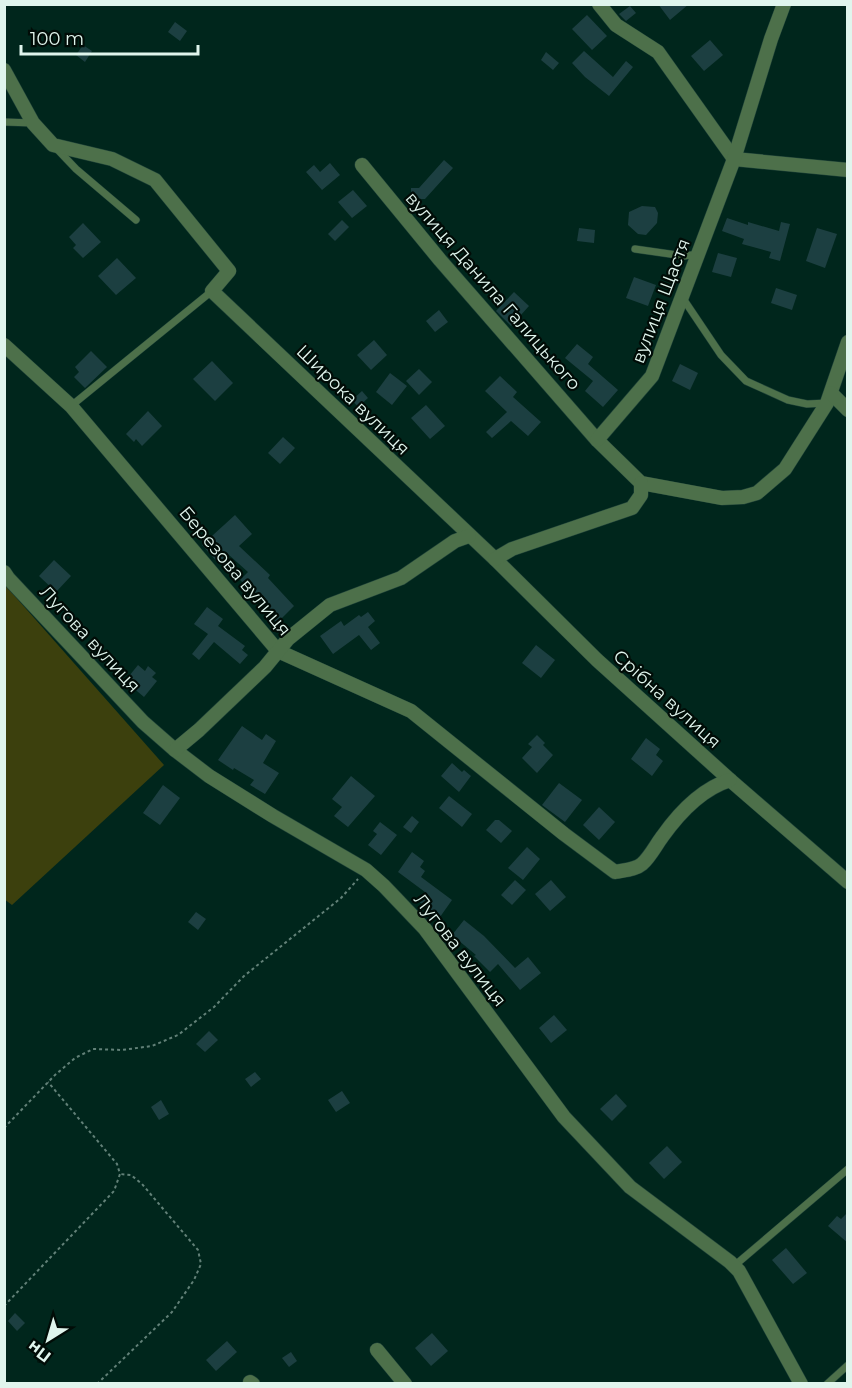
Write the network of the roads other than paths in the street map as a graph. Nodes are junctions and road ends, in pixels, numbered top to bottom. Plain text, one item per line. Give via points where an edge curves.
1 (599, 4) edge
2 (784, 4) edge
3 (4, 70) edge
4 (4, 122) edge
5 (33, 123) junction
6 (54, 145) junction
7 (734, 159) junction
8 (362, 165) dead end
9 (848, 170) edge
10 (135, 220) dead end
11 (635, 249) dead end
12 (699, 254) junction
13 (213, 291) junction
14 (682, 297) junction
15 (848, 342) edge
16 (4, 345) edge
17 (829, 398) junction
18 (71, 406) junction
19 (848, 410) edge
20 (597, 440) junction
21 (641, 483) junction
22 (469, 536) junction
23 (495, 559) junction
24 (4, 572) edge
25 (278, 651) junction
26 (175, 750) junction
27 (730, 780) junction
28 (848, 882) edge
29 (848, 1169) edge
30 (734, 1266) junction
31 (377, 1350) dead end
32 (848, 1365) edge
33 (405, 1383) edge
34 (801, 1383) edge
35 (828, 1383) edge

1 - 7 street via 616,25 658,52
2 - 7 street, вулиця Щастя
3 - 5 street
4 - 5 lane
5 - 6 street
6 - 10 lane
6 - 13 street via 112,159 155,180 229,271
7 - 9 street
7 - 12 street, вулиця Щастя
8 - 20 street, вулиця Данила Галицького
11 - 12 lane via 684,256
12 - 14 street, вулиця Щастя
13 - 18 lane
13 - 22 street, Широка вулиця
14 - 17 lane via 721,355 746,381 807,404
14 - 20 street, вулиця Щастя via 652,376
15 - 17 street
16 - 18 street, Березова вулиця
17 - 19 street
17 - 21 street via 785,469 758,493 722,498
18 - 25 street, Березова вулиця
20 - 21 street, вулиця Данила Галицького
21 - 23 street via 641,495 632,508 512,549
22 - 23 street, Срібна вулиця
22 - 25 street via 455,541 402,578 330,605
23 - 27 street, Срібна вулиця via 597,660
24 - 26 street, Лугова вулиця via 143,722
25 - 26 street
25 - 27 street, Березова вулиця via 411,711 615,872 643,863 671,823 695,799
26 - 30 street, Лугова вулиця via 209,776 366,870 384,886 425,929 571,1125 630,1187
27 - 28 street, Срібна вулиця
29 - 30 lane
30 - 34 street, Лугова вулиця
31 - 33 street
32 - 35 lane

